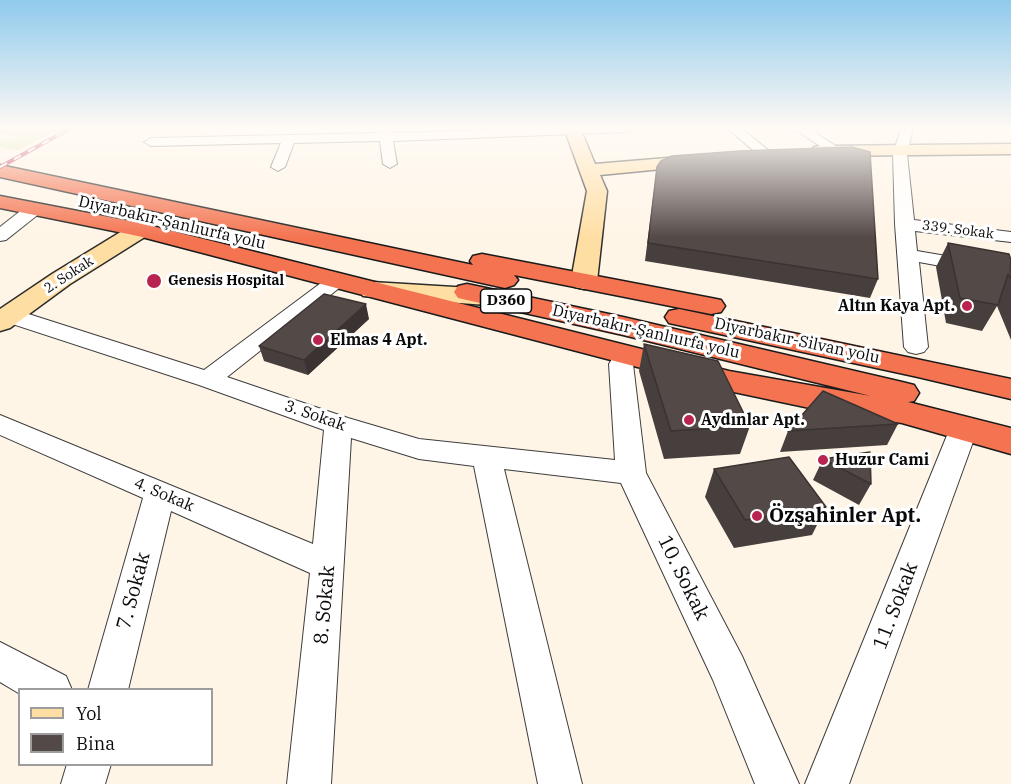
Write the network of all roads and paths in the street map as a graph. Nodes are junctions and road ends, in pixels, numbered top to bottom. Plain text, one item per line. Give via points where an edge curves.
1 (46, 165) edge
2 (586, 165) edge
3 (647, 165) edge
4 (902, 165) edge
5 (588, 170) junction
6 (0, 171) edge
7 (0, 185) edge
8 (0, 202) edge
9 (178, 208) junction
10 (34, 209) junction
11 (288, 220) junction
12 (904, 224) junction
13 (140, 230) junction
14 (0, 236) edge
15 (1011, 237) edge
16 (909, 255) junction
17 (1011, 273) edge
18 (336, 281) junction
19 (368, 289) junction
20 (583, 289) junction
21 (487, 297) junction
22 (4, 319) edge
23 (916, 347) junction
24 (621, 364) dead end
25 (1011, 367) edge
26 (208, 379) junction
27 (1011, 389) edge
28 (1011, 417) edge
29 (0, 424) edge
30 (338, 425) junction
31 (964, 428) junction
32 (1011, 441) edge
33 (487, 457) junction
34 (631, 473) junction
35 (160, 493) junction
36 (328, 565) junction
37 (0, 661) edge
38 (48, 688) edge
39 (109, 688) edge
40 (88, 766) edge
41 (83, 784) edge
42 (309, 784) edge
43 (560, 784) edge
44 (777, 784) edge
45 (827, 784) edge

1 - 11 highway
2 - 5 street
3 - 5 street
4 - 12 street
5 - 20 street via 597,191
6 - 9 highway, D360
7 - 21 highway, Diyarbakır-Şanlıurfa yolu / D360
8 - 10 highway
9 - 11 highway
9 - 20 highway, D360
10 - 13 highway
10 - 14 street
11 - 20 highway
12 - 15 street, 339. Sokak
12 - 16 street
13 - 18 highway
13 - 22 street, 2. Sokak
16 - 17 street
16 - 23 street
18 - 19 highway
18 - 26 street
19 - 21 street
19 - 31 highway via 729,381 902,412
20 - 23 highway
20 - 27 highway, Diyarbakır-Silvan yolu / D360
21 - 28 highway, Diyarbakır-Şanlıurfa yolu / D360
22 - 26 street, 3. Sokak
23 - 25 highway
24 - 34 street, 10. Sokak
26 - 30 street, 3. Sokak
29 - 35 street, 4. Sokak
30 - 33 street, 3. Sokak via 418,449
30 - 36 street, 8. Sokak
31 - 32 highway
31 - 45 street, 11. Sokak
33 - 34 street, 3. Sokak
33 - 43 street
34 - 44 street, 10. Sokak via 728,670
35 - 36 street, 4. Sokak
35 - 39 street, 7. Sokak
36 - 42 street, 8. Sokak
37 - 38 street
40 - 41 street

